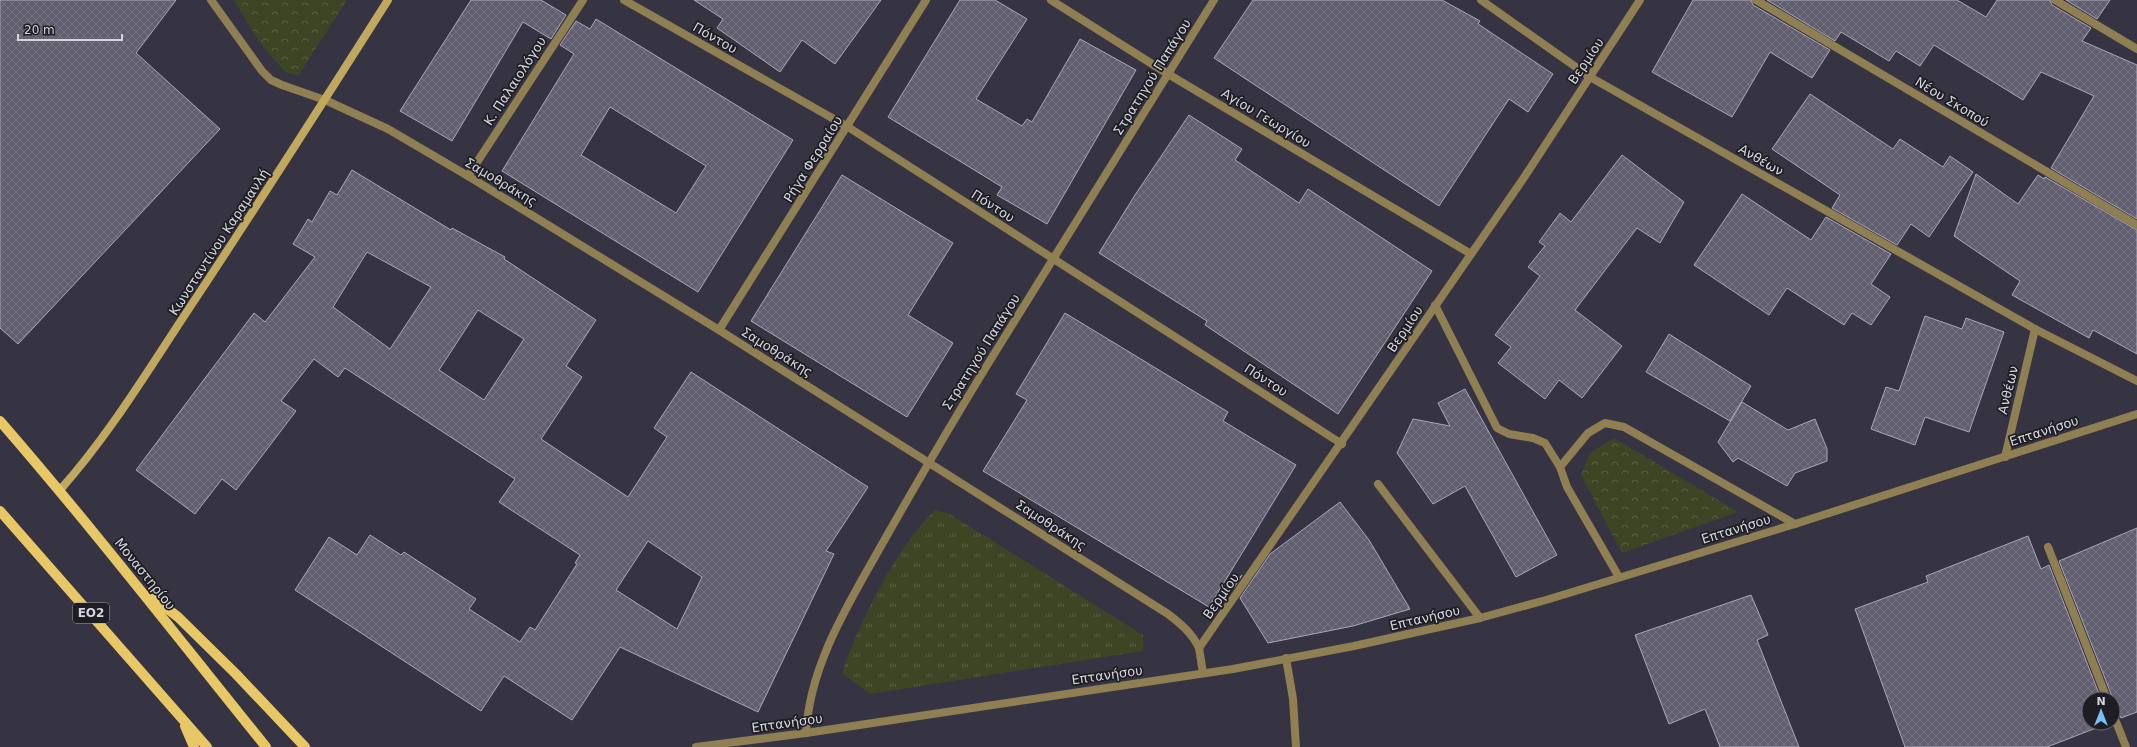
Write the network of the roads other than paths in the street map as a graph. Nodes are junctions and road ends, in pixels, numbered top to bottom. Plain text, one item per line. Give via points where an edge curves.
1 (211, 0) edge
2 (388, 0) edge
3 (582, 0) edge
4 (624, 0) edge
5 (926, 0) edge
6 (1051, 0) edge
7 (1214, 0) edge
8 (1481, 0) edge
9 (1640, 0) edge
10 (1756, 0) edge
11 (2055, 0) edge
12 (2137, 49) edge
13 (1168, 74) junction
14 (1590, 77) junction
15 (325, 100) junction
16 (848, 127) junction
17 (468, 176) junction
18 (2137, 225) edge
19 (1471, 254) junction
20 (1054, 258) junction
21 (1435, 305) junction
22 (2036, 329) junction
23 (719, 330) junction
24 (2137, 381) edge
25 (2137, 414) edge
26 (0, 421) edge
27 (1342, 444) junction
28 (2005, 457) junction
29 (928, 461) junction
30 (1560, 467) junction
31 (1378, 484) dead end
32 (60, 490) junction
33 (0, 511) edge
34 (1795, 524) junction
35 (2048, 547) dead end
36 (1619, 577) junction
37 (142, 590) junction
38 (1480, 618) junction
39 (1199, 648) junction
40 (1286, 658) junction
41 (1203, 673) junction
42 (2104, 691) edge
43 (181, 716) junction
44 (2120, 731) edge
45 (806, 733) junction
46 (194, 747) edge
47 (207, 747) edge
48 (266, 747) edge
49 (305, 747) edge
50 (696, 747) edge
51 (1296, 747) edge
52 (2126, 747) edge

1 - 15 street, Σαμοθράκης via 271,80
2 - 15 street, Κωνσταντίνου Καραμανλή
3 - 17 street, Κ. Παλαιολόγου
4 - 16 street, Πόντου
5 - 16 street, Ρήγα Φερραίου
6 - 13 street, Αγίου Γεωργίου
7 - 13 street, Στρατηγού Παπάγου
8 - 14 street, Ανθέων
9 - 14 street, Βερμίου
10 - 18 street, Νέου Σκοπού
11 - 12 street
13 - 19 street, Αγίου Γεωργίου
13 - 20 street, Στρατηγού Παπάγου
14 - 19 street, Βερμίου
14 - 22 street, Ανθέων
15 - 17 street, Σαμοθράκης via 388,129
15 - 32 street, Κωνσταντίνου Καραμανλή via 134,393 81,467
16 - 20 street, Πόντου
16 - 23 street, Ρήγα Φερραίου
17 - 23 street, Σαμοθράκης
19 - 21 street, Βερμίου
20 - 27 street, Πόντου
20 - 29 street, Στρατηγού Παπάγου
21 - 27 street, Βερμίου
21 - 30 street via 1497,428 1509,434 1533,438 1544,443
22 - 24 street, Ανθέων
22 - 28 street, Ανθέων
23 - 29 street, Σαμοθράκης
25 - 28 street, Επτανήσου
26 - 32 main road, Μοναστηρίου
27 - 39 street, Βερμίου
28 - 34 street, Επτανήσου
29 - 39 street, Σαμοθράκης via 1168,614 1184,626 1194,637
29 - 45 street, Στρατηγού Παπάγου via 833,634 811,693
30 - 34 street via 1588,433 1605,423 1624,427
30 - 36 street via 1567,487
31 - 38 street
32 - 37 main road, Μοναστηρίου
33 - 43 main road, ΕΟ2
34 - 36 street, Επτανήσου
35 - 42 street
36 - 38 street, Επτανήσου
37 - 48 main road, Μοναστηρίου
37 - 49 main road via 178,617
38 - 40 street, Επτανήσου
39 - 41 street
40 - 41 street, Επτανήσου
40 - 51 street via 1293,699
41 - 45 street, Επτανήσου
43 - 46 main road
43 - 47 main road, ΕΟ2
44 - 52 street
45 - 50 street, Επτανήσου

